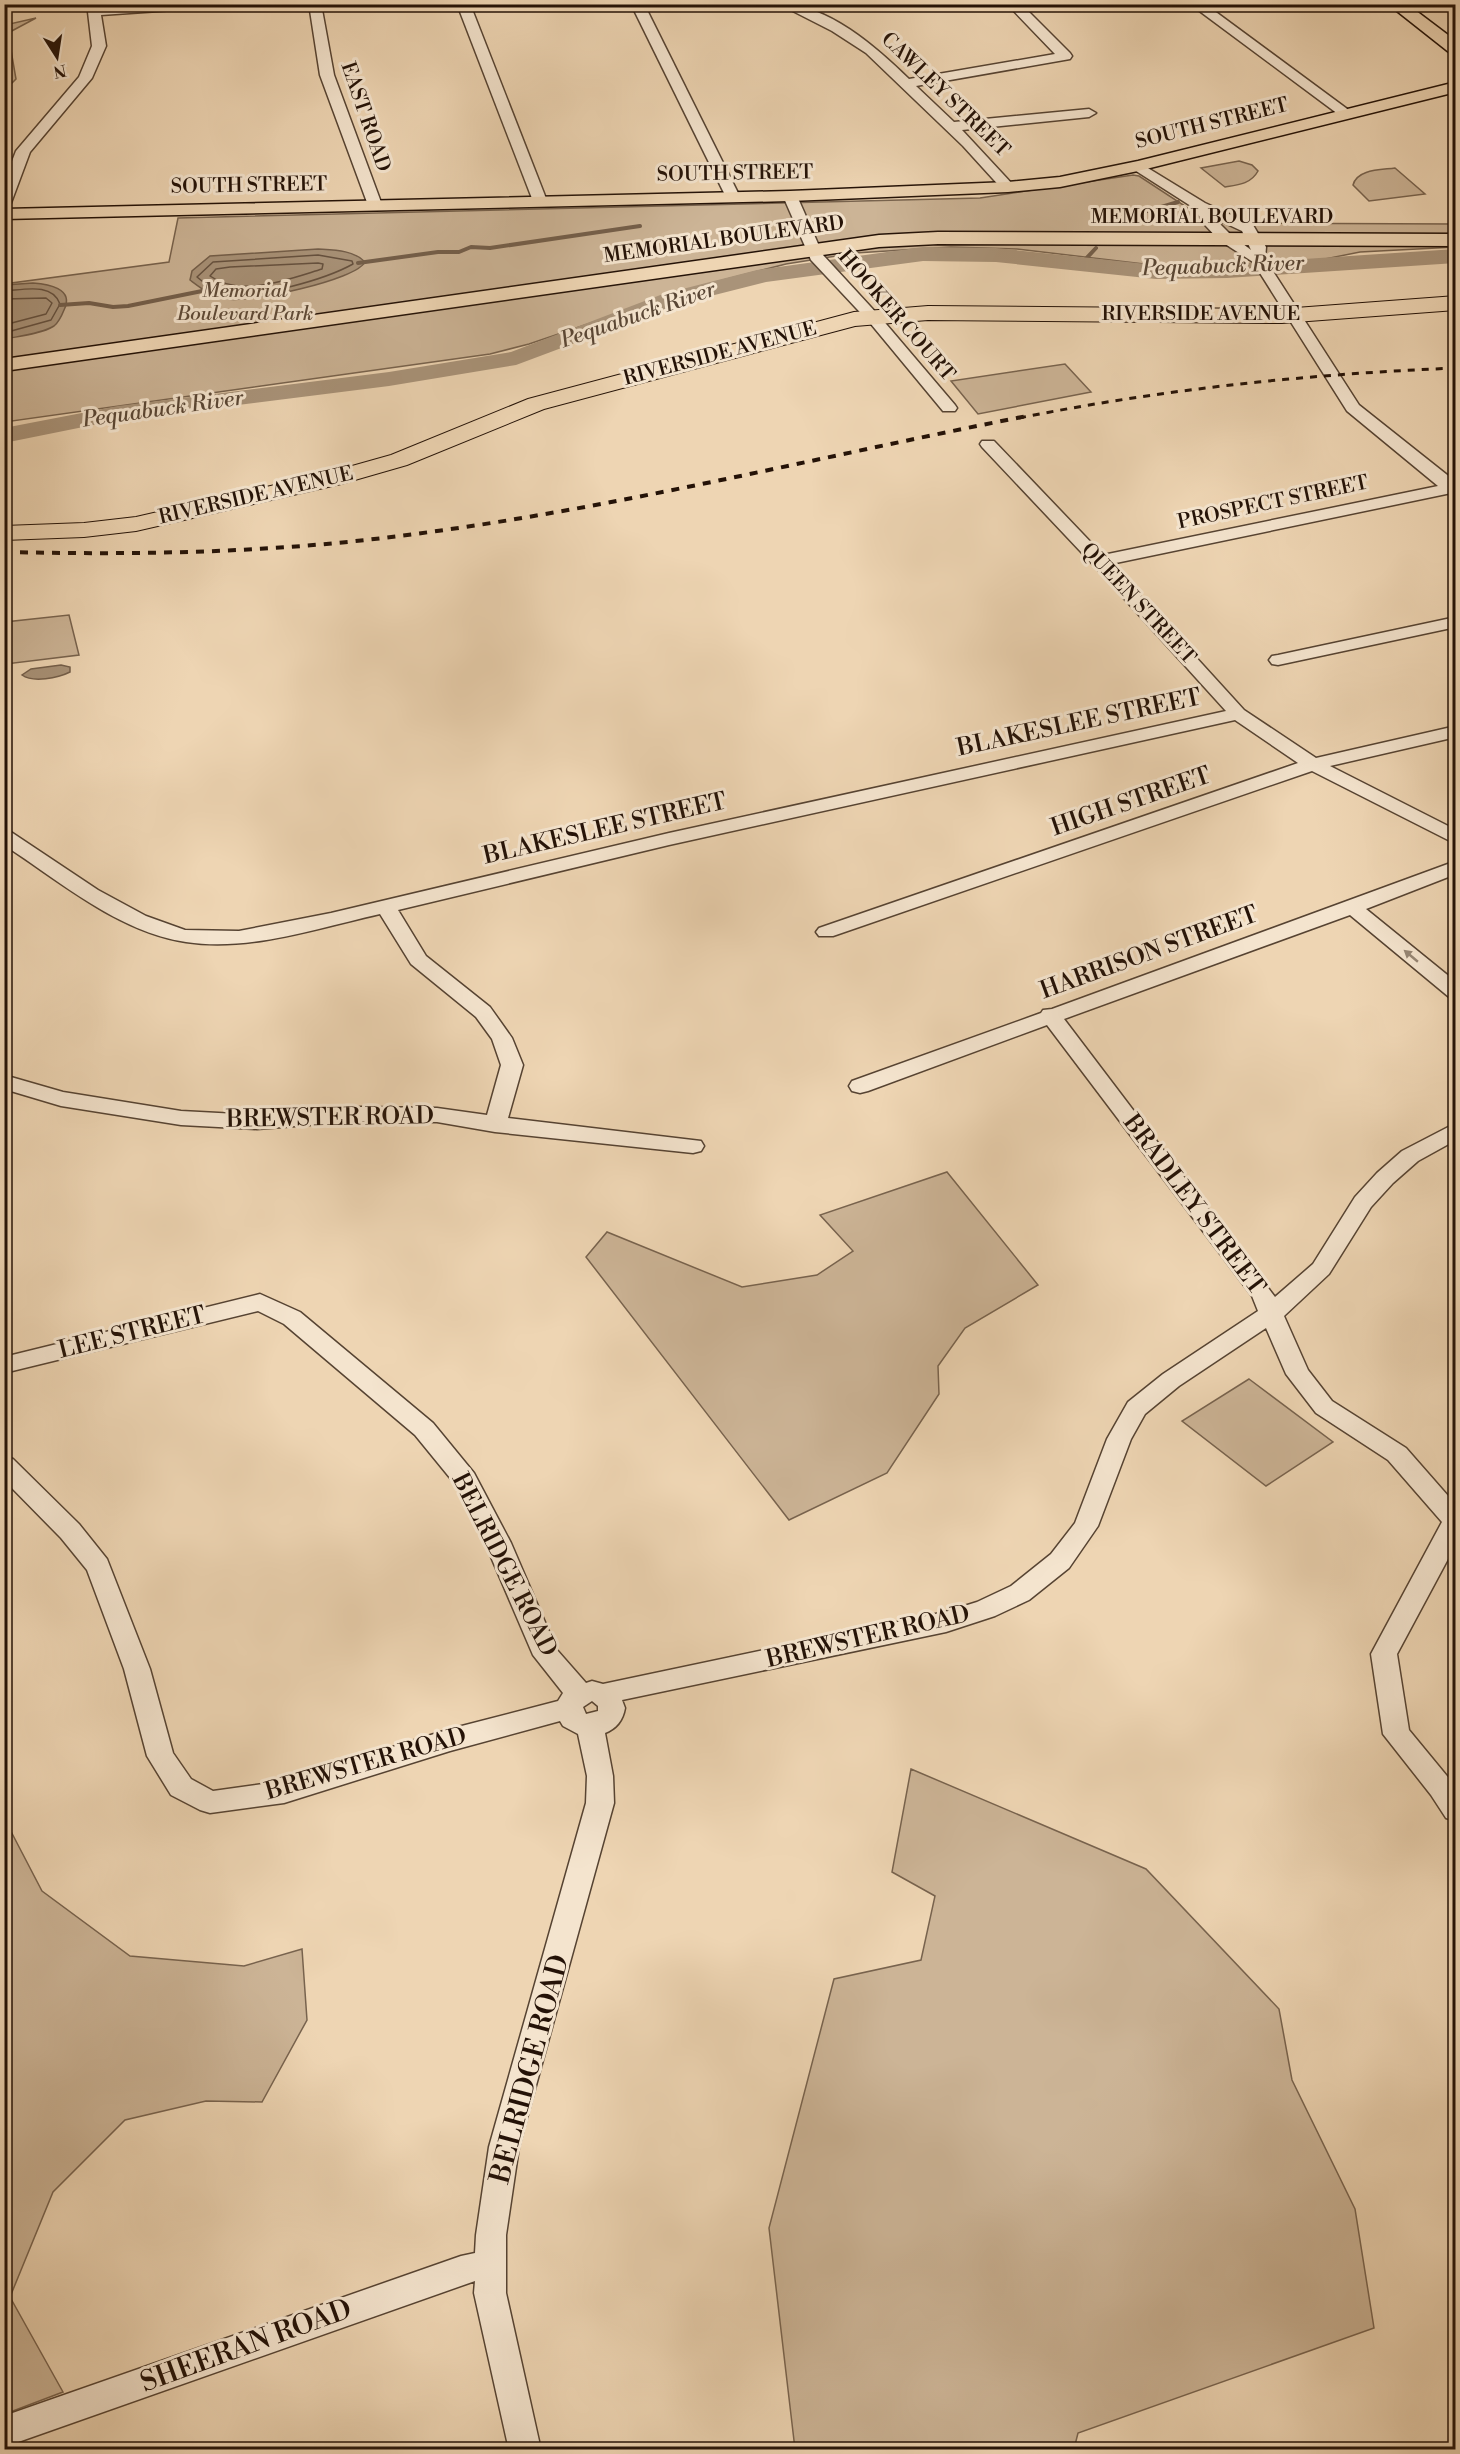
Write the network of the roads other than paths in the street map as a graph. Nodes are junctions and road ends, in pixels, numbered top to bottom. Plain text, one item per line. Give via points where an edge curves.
1 (81, 4) edge
2 (203, 4) edge
3 (315, 4) edge
4 (463, 4) edge
5 (637, 4) edge
6 (785, 4) edge
7 (1013, 4) edge
8 (1196, 4) edge
9 (1396, 4) edge
10 (94, 12) junction
11 (1455, 49) edge
12 (906, 84) junction
13 (1455, 87) edge
14 (1089, 113) dead end
15 (1347, 114) junction
16 (950, 127) junction
17 (1138, 166) junction
18 (1008, 187) junction
19 (733, 196) junction
20 (790, 196) junction
21 (540, 201) junction
22 (4, 203) edge
23 (375, 205) junction
24 (1200, 206) junction
25 (4, 214) edge
26 (1455, 230) edge
27 (1223, 234) junction
28 (1252, 234) junction
29 (1455, 240) edge
30 (814, 250) junction
31 (1258, 259) junction
32 (1455, 303) edge
33 (1295, 315) junction
34 (871, 316) junction
35 (4, 354) edge
36 (4, 365) edge
37 (949, 408) dead end
38 (988, 444) dead end
39 (1453, 488) edge
40 (4, 533) edge
41 (1099, 561) junction
42 (1455, 621) edge
43 (1278, 660) dead end
44 (1238, 714) junction
45 (1455, 732) edge
46 (1314, 764) junction
47 (4, 836) edge
48 (1455, 838) edge
49 (1455, 867) edge
50 (386, 907) junction
51 (1352, 907) junction
52 (826, 932) dead end
53 (1455, 993) edge
54 (1050, 1015) junction
55 (4, 1082) edge
56 (860, 1086) dead end
57 (495, 1125) junction
58 (1455, 1130) edge
59 (693, 1146) dead end
60 (260, 1302) joint
61 (1272, 1313) junction
62 (4, 1365) edge
63 (4, 1465) edge
64 (1455, 1521) edge
65 (585, 1706) junction
66 (1455, 1810) edge
67 (489, 2264) junction
68 (4, 2432) edge
69 (525, 2450) edge

1 - 10 street
2 - 10 street
3 - 23 street, EAST ROAD via 327,75
4 - 21 street
5 - 19 street
6 - 12 street, CAWLEY STREET via 862,42
7 - 12 street via 1065,56
8 - 15 street
9 - 11 main road
10 - 22 street via 99,46 85,78 23,151
12 - 16 street, CAWLEY STREET
13 - 15 main road, SOUTH STREET
14 - 16 street
15 - 17 main road, SOUTH STREET
16 - 18 street, CAWLEY STREET
17 - 18 main road, SOUTH STREET via 1060,182
17 - 24 street
18 - 20 main road, SOUTH STREET
19 - 20 main road, SOUTH STREET
19 - 21 main road, SOUTH STREET
20 - 30 street, HOOKER COURT
21 - 23 main road, SOUTH STREET
23 - 25 main road, SOUTH STREET
24 - 27 street
24 - 28 street
26 - 28 main road, MEMORIAL BOULEVARD
27 - 28 main road, MEMORIAL BOULEVARD
27 - 30 main road, MEMORIAL BOULEVARD via 938,238
27 - 31 street
28 - 29 main road, MEMORIAL BOULEVARD
28 - 31 street via 1259,247
30 - 34 street, HOOKER COURT
30 - 35 main road, MEMORIAL BOULEVARD
30 - 36 main road, MEMORIAL BOULEVARD
31 - 33 street
32 - 33 highway, RIVERSIDE AVENUE
33 - 34 highway, RIVERSIDE AVENUE
33 - 39 street via 1353,408
34 - 37 street, HOOKER COURT
34 - 40 highway, RIVERSIDE AVENUE via 817,327 536,404 399,460 344,476 136,524
38 - 41 street, QUEEN STREET
39 - 41 street, PROSPECT STREET
41 - 44 street, QUEEN STREET
42 - 43 street
44 - 46 street, QUEEN STREET
44 - 50 street, BLAKESLEE STREET via 774,815
45 - 46 street, HIGH STREET
46 - 48 street, QUEEN STREET
46 - 52 street, HIGH STREET
47 - 50 street, BLAKESLEE STREET via 131,916 151,927 185,936 221,938 256,933
49 - 51 street, HARRISON STREET
50 - 57 street via 418,960 483,1012 502,1038 512,1065
53 -> 51 street
51 - 54 street, HARRISON STREET
54 - 56 street, HARRISON STREET
54 - 61 street, BRADLEY STREET via 1262,1293
55 - 57 street, BREWSTER ROAD via 61,1099 181,1118 257,1122 361,1114 437,1115
57 - 59 street, BREWSTER ROAD
58 - 61 street, BREWSTER ROAD via 1410,1156 1385,1178 1363,1202 1321,1269
60 - 62 street, LEE STREET
60 - 65 street, BELRIDGE ROAD via 292,1318 424,1429 465,1479 546,1655
61 - 64 street, BRADLEY STREET via 1298,1374 1324,1407 1397,1454
61 - 65 street, BREWSTER ROAD via 1136,1408 1119,1439 1086,1526 1060,1561 1020,1593 946,1623
63 - 65 street, BREWSTER ROAD via 70,1531 98,1566 137,1669 160,1756 181,1787 210,1802 284,1792 534,1716
64 - 66 street via 1384,1654 1396,1734 1441,1787
65 - 67 street, BELRIDGE ROAD via 600,1776 600,1803 504,2147
67 - 68 street, SHEERAN ROAD via 450,2274
67 - 69 street, BELRIDGE ROAD via 490,2293

